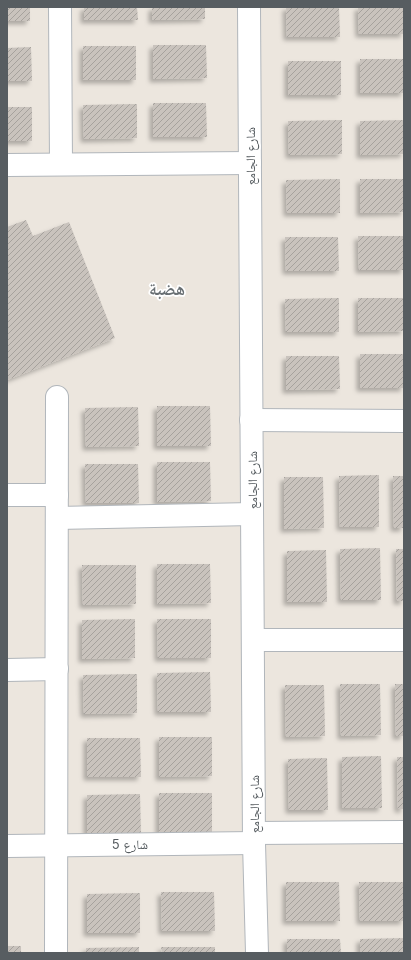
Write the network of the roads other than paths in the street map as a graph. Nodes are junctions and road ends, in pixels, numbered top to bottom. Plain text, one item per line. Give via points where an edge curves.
1 (60, 7) edge
2 (249, 7) edge
3 (250, 163) junction
4 (7, 164) edge
5 (61, 164) junction
6 (57, 396) dead end
7 (251, 420) junction
8 (404, 421) edge
9 (7, 495) edge
10 (57, 495) junction
11 (252, 514) junction
12 (57, 518) junction
13 (253, 640) junction
14 (404, 640) edge
15 (57, 669) junction
16 (7, 670) edge
17 (404, 832) edge
18 (254, 838) junction
19 (56, 845) junction
20 (7, 846) edge
21 (56, 953) edge
22 (256, 953) edge

1 - 5 street
2 - 3 street, شارع الجامع
3 - 5 street
3 - 7 street, شارع الجامع
4 - 5 street
6 - 10 street
7 - 8 street
7 - 11 street, شارع الجامع
9 - 10 street
10 - 12 street
11 - 12 street
11 - 13 street, شارع الجامع
12 - 15 street
13 - 14 street
13 - 18 street, شارع الجامع
15 - 16 street
15 - 19 street
17 - 18 street, شارع 5
18 - 19 street, شارع 5
18 - 22 street, شارع الجامع
19 - 20 street, شارع 5
19 - 21 street

